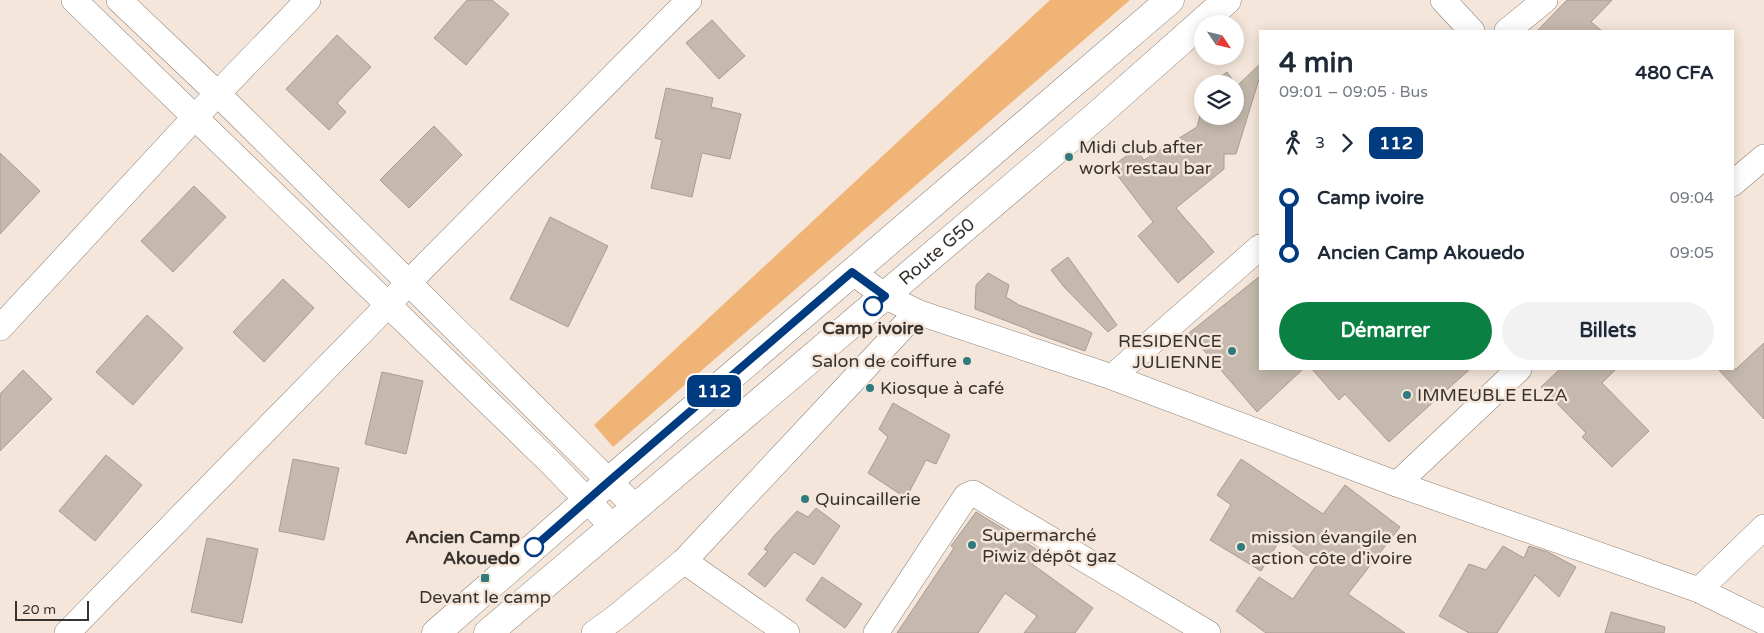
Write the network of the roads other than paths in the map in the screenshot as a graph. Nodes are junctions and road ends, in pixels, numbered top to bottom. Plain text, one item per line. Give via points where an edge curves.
1 (74, 0) edge
2 (119, 0) edge
3 (308, 0) edge
4 (689, 0) edge
5 (1170, 0) edge
6 (1228, 0) edge
7 (1443, 0) edge
8 (1545, 0) edge
9 (1471, 30) edge
10 (1508, 30) edge
11 (218, 94) junction
12 (195, 117) junction
13 (1760, 168) edge
14 (1734, 183) edge
15 (1259, 248) edge
16 (852, 272) junction
17 (408, 283) junction
18 (885, 296) junction
19 (388, 305) junction
20 (918, 312) junction
21 (0, 328) edge
22 (1518, 370) edge
23 (1112, 377) junction
24 (608, 482) junction
25 (1397, 484) junction
26 (588, 501) junction
27 (623, 519) junction
28 (1764, 527) edge
29 (684, 561) junction
30 (1699, 590) junction
31 (1764, 622) edge
32 (67, 633) edge
33 (436, 633) edge
34 (488, 633) edge
35 (594, 633) edge
36 (787, 633) edge
37 (876, 633) edge
38 (1208, 633) edge

1 - 12 street
2 - 11 street
3 - 11 street
4 - 17 street
5 - 16 street
6 - 18 street, Route G50
7 - 9 street
8 - 10 street
11 - 12 street
11 - 17 street
12 - 19 street
12 - 21 street
13 - 14 street
15 - 23 street
16 - 18 street
16 - 24 street
17 - 19 street
17 - 24 street
18 - 20 street
18 - 27 street, Route G50
19 - 26 street
19 - 32 street
20 - 23 street
20 - 29 street
22 - 25 street
23 - 25 street
24 - 26 street
24 - 27 street
25 - 30 street
26 - 27 street
26 - 33 street
27 - 34 street, Route G50
28 - 30 street
29 - 35 street
29 - 36 street
30 - 31 street
37 - 38 street via 966,496 973,493

